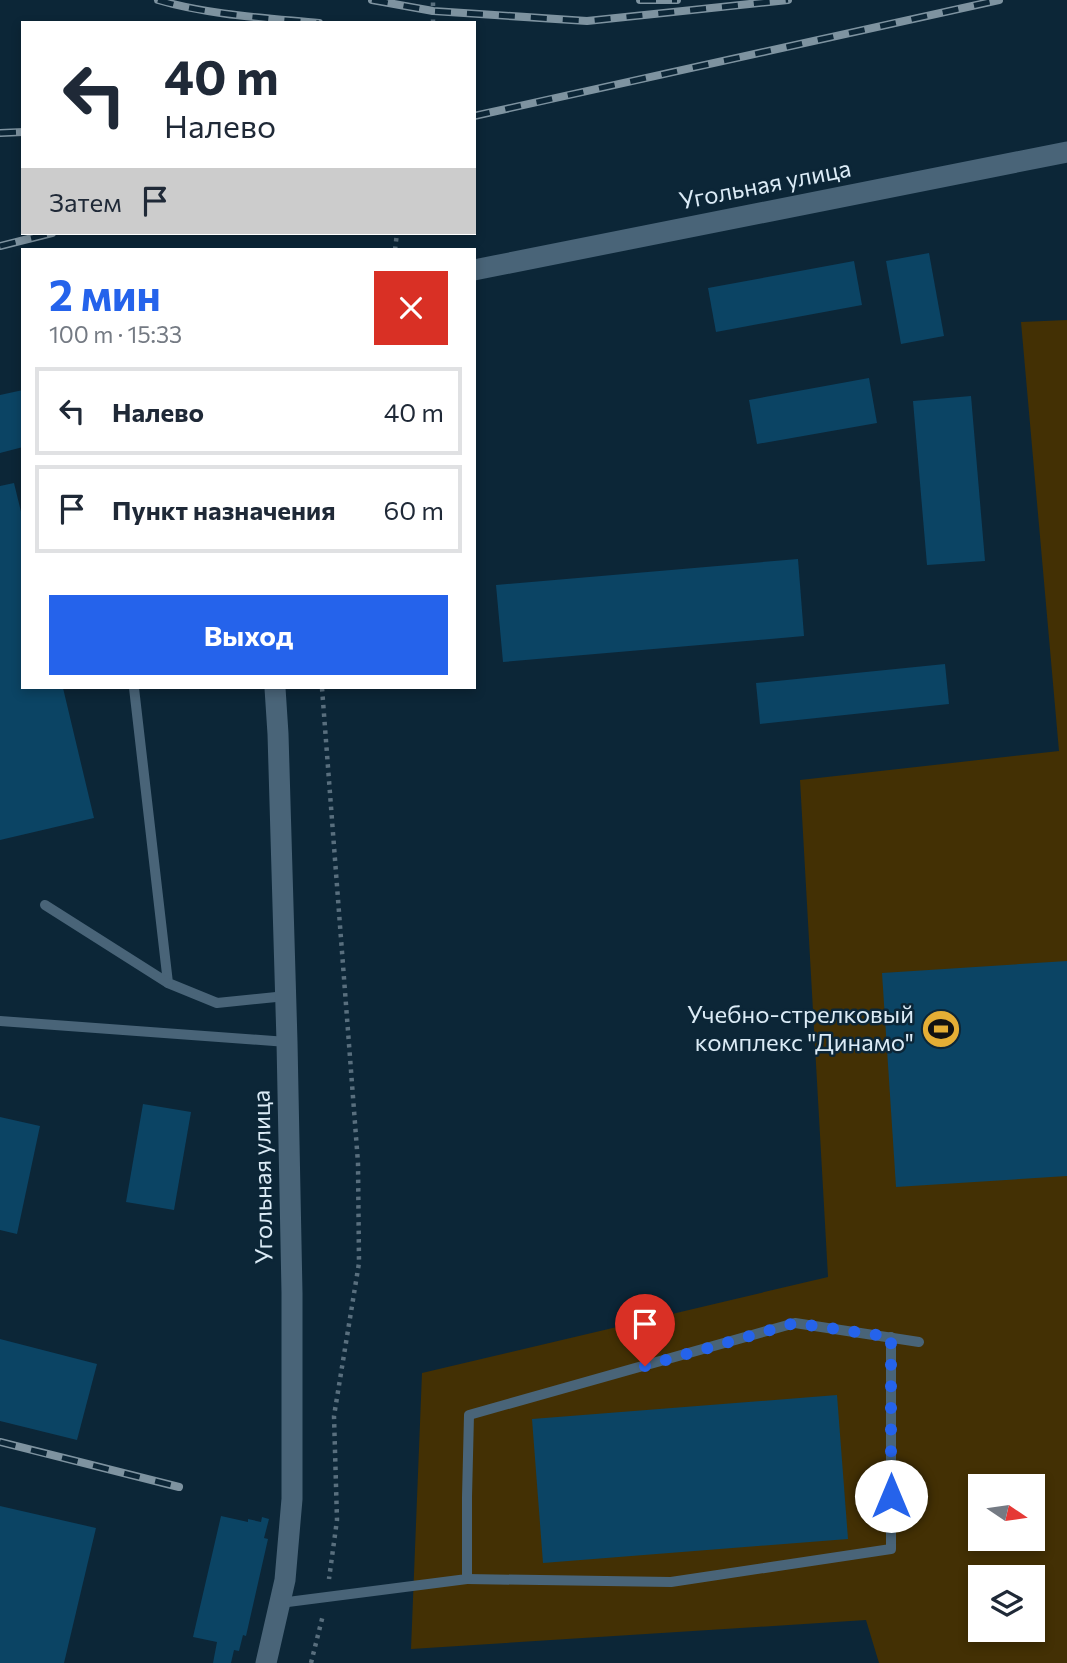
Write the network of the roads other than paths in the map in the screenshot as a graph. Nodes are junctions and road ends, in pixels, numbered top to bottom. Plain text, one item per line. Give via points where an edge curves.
1 (1067, 152) edge
2 (476, 270) edge
3 (134, 689) edge
4 (275, 689) edge
5 (45, 905) dead end
6 (168, 983) junction
7 (286, 996) junction
8 (0, 1021) edge
9 (287, 1042) junction
10 (891, 1337) junction
11 (919, 1342) dead end
12 (467, 1579) junction
13 (281, 1603) junction
14 (266, 1663) edge

1 - 2 street, Угольная улица
3 - 6 lane
4 - 7 street, Угольная улица
5 - 6 lane
6 - 7 lane via 217,1003
7 - 9 street, Угольная улица
8 - 9 lane
9 - 13 street, Угольная улица via 292,1499
10 - 11 lane
10 - 12 lane via 795,1323 469,1415
10 - 12 lane via 891,1549 671,1582
12 - 13 lane
13 - 14 street, Угольная улица

